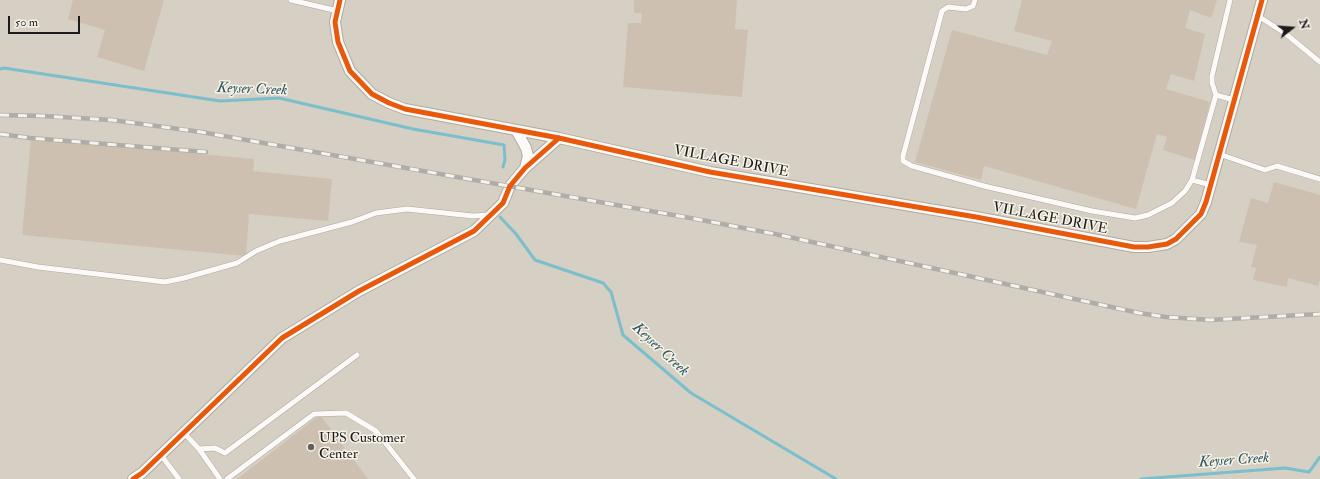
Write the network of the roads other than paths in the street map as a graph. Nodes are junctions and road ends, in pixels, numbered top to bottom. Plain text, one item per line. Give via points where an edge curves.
1 (291, 0) edge
2 (340, 0) edge
3 (975, 0) edge
4 (1230, 0) edge
5 (1262, 0) edge
6 (338, 11) junction
7 (1258, 16) junction
8 (1320, 62) edge
9 (1216, 95) junction
10 (1234, 100) junction
11 (516, 130) junction
12 (559, 138) junction
13 (1219, 154) junction
14 (525, 168) junction
15 (1320, 179) edge
16 (1192, 180) junction
17 (1211, 185) junction
18 (491, 214) junction
19 (0, 260) edge
20 (357, 355) dead end
21 (184, 433) junction
22 (199, 449) junction
23 (161, 455) junction
24 (133, 479) edge
25 (179, 479) edge
26 (220, 479) edge
27 (227, 479) edge
28 (414, 479) edge

1 - 6 lane
2 - 6 street, VILLAGE DRIVE
3 - 16 lane via 973,6 966,9 948,7 942,11 902,156 903,161 984,186 1092,211 1135,218 1148,215 1172,203 1185,192
4 - 9 lane via 1212,76
5 - 7 street, VILLAGE DRIVE
6 - 11 street, VILLAGE DRIVE via 335,22 342,54 350,71 372,94 389,104 405,109
7 - 8 lane via 1286,34
7 - 10 street, VILLAGE DRIVE
9 - 10 lane
9 - 16 lane
10 - 13 street, VILLAGE DRIVE
11 - 12 street, VILLAGE DRIVE
11 - 14 street via 528,156
12 - 14 street
12 - 17 street, VILLAGE DRIVE via 710,172 976,217 1134,247 1166,244 1176,239 1201,214
13 - 15 lane via 1265,170 1277,166
13 - 17 street, VILLAGE DRIVE
14 - 18 street via 510,186 503,203
16 - 17 lane
18 - 19 lane via 474,216 407,209 376,213 280,241 237,262 165,282 38,268
18 - 21 street via 474,231 359,291 282,338
20 - 22 lane via 225,453 215,448
21 - 22 lane
21 - 23 street
22 - 26 lane
23 - 24 street
23 - 25 lane
27 - 28 lane via 314,414 346,413 376,431

